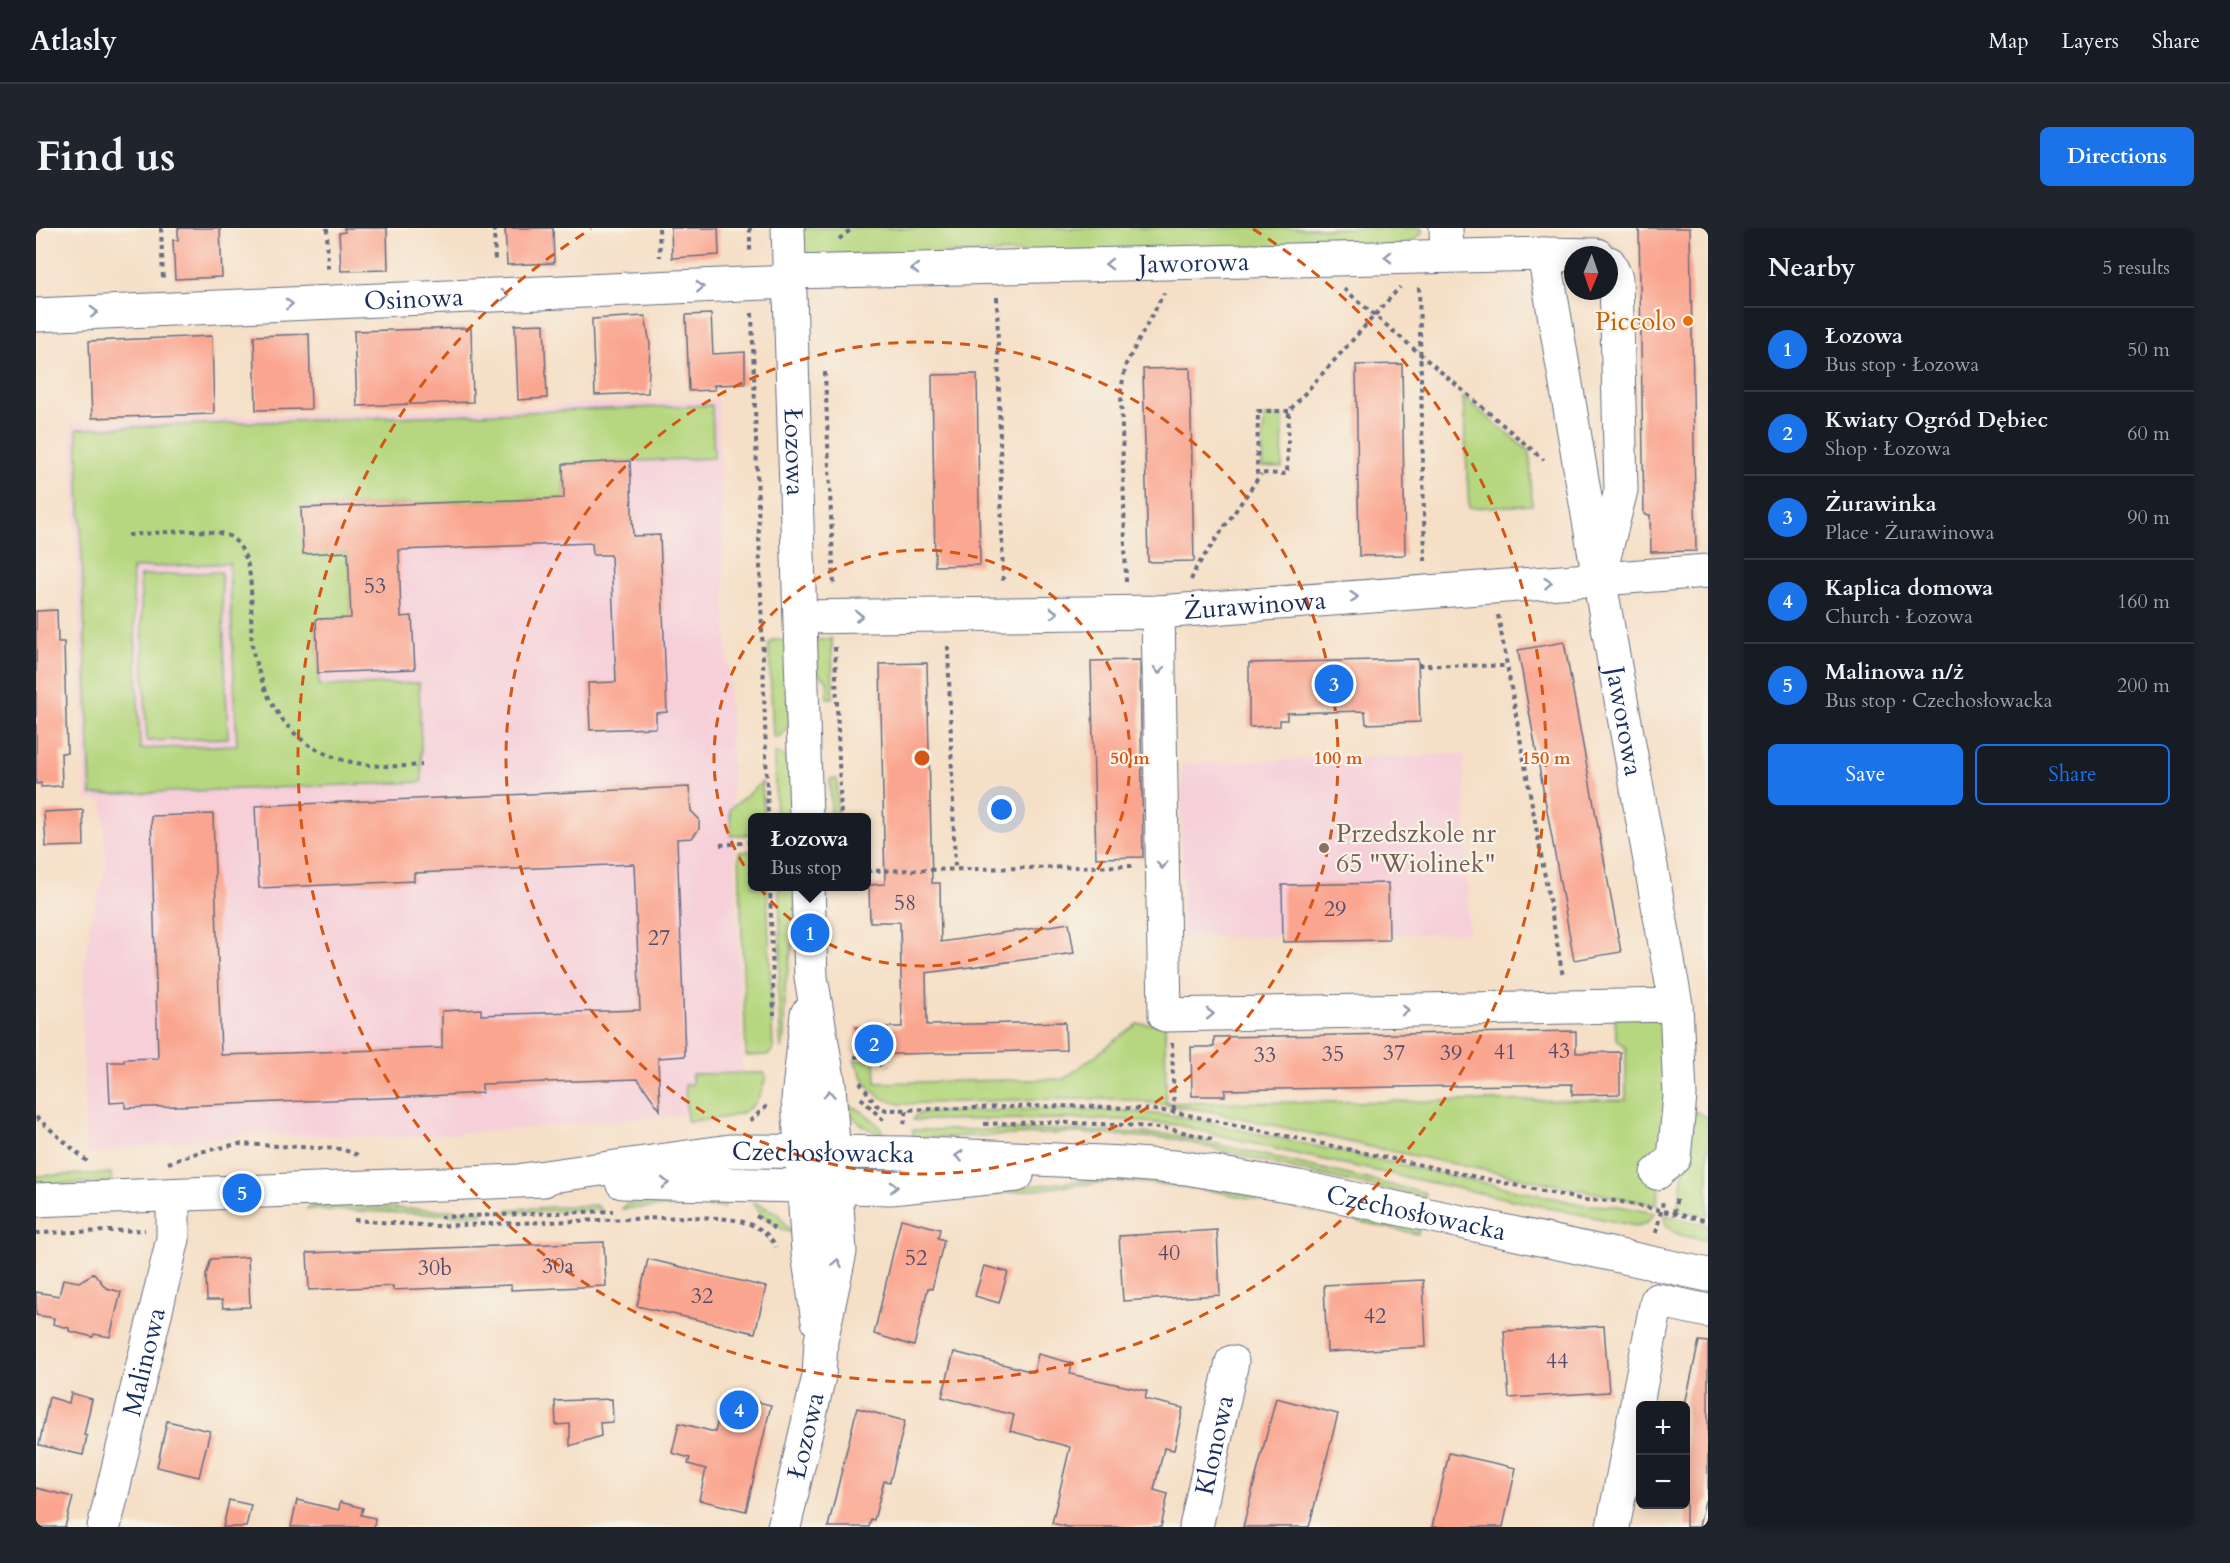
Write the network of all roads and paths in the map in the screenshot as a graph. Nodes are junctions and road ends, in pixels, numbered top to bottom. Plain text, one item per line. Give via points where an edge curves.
1 (161, 228) edge
2 (327, 228) edge
3 (494, 228) edge
4 (659, 228) edge
5 (750, 228) edge
6 (788, 228) edge
7 (1447, 242) edge
8 (1544, 254) junction
9 (1564, 254) edge
10 (1308, 259) junction
11 (660, 263) dead end
12 (496, 271) dead end
13 (790, 277) junction
14 (1419, 277) dead end
15 (328, 278) dead end
16 (1404, 283) dead end
17 (163, 285) dead end
18 (752, 285) junction
19 (997, 289) dead end
20 (1165, 293) dead end
21 (1617, 300) edge
22 (36, 315) edge
23 (1375, 315) junction
24 (1420, 355) junction
25 (825, 364) dead end
26 (1289, 411) junction
27 (1544, 460) dead end
28 (1262, 473) junction
29 (128, 535) dead end
30 (1708, 571) edge
31 (1599, 579) junction
32 (1494, 587) junction
33 (1427, 592) junction
34 (1155, 611) junction
35 (1003, 614) junction
36 (947, 615) junction
37 (834, 616) junction
38 (801, 617) junction
39 (1418, 665) dead end
40 (1507, 666) junction
41 (422, 765) dead end
42 (768, 813) edge
43 (806, 813) edge
44 (841, 813) edge
45 (748, 842) edge
46 (720, 845) dead end
47 (1135, 866) dead end
48 (955, 868) junction
49 (871, 871) edge
50 (770, 891) edge
51 (808, 891) edge
52 (1676, 1005) junction
53 (1569, 1007) junction
54 (1170, 1015) junction
55 (775, 1027) dead end
56 (847, 1057) dead end
57 (884, 1070) dead end
58 (858, 1080) dead end
59 (1174, 1112) junction
60 (36, 1117) edge
61 (817, 1152) junction
62 (88, 1162) dead end
63 (1123, 1163) junction
64 (1657, 1173) dead end
65 (523, 1180) junction
66 (820, 1186) junction
67 (173, 1195) junction
68 (36, 1200) edge
69 (748, 1212) dead end
70 (352, 1220) dead end
71 (1708, 1221) edge
72 (154, 1230) dead end
73 (36, 1233) edge
74 (783, 1239) dead end
75 (778, 1250) dead end
76 (1708, 1275) edge
77 (1708, 1311) edge
78 (1232, 1362) dead end
79 (104, 1527) edge
80 (784, 1527) edge
81 (1196, 1527) edge
82 (1613, 1527) edge

1 - 17 path
2 - 15 path
3 - 12 path
4 - 11 path
5 - 18 path
6 - 13 street, Łozowa
7 - 8 street, Jaworowa
7 -> 10 street, Jaworowa
8 - 9 street, Jaworowa
8 - 31 street
10 -> 13 street, Jaworowa
10 - 23 path
13 - 18 street, Osinowa
13 - 38 street, Łozowa
14 - 24 path
16 - 23 path
22 -> 18 street, Osinowa
18 - 42 path
19 - 35 path
20 - 34 path via 1126,364 1121,390 1127,605
21 - 31 street, Jaworowa via 1621,490
23 - 24 path
23 - 26 path
24 - 27 path
24 - 33 path
25 - 37 path
26 - 28 path via 1287,474
26 - 28 path via 1258,411 1257,473
28 - 34 path via 1196,568
29 - 41 path via 214,531 231,537 249,562 253,651 269,700 282,721 321,753 347,762 394,767
30 - 31 street, Żurawinowa
32 -> 31 street, Żurawinowa
31 - 52 street, Jaworowa
32 - 33 street, Żurawinowa
32 - 40 path
34 -> 33 street, Żurawinowa
35 -> 34 street, Żurawinowa
34 -> 54 street via 1165,1015
35 - 36 street, Żurawinowa
37 -> 36 street, Żurawinowa
36 - 48 path
37 - 38 street, Żurawinowa
37 - 44 path
38 - 43 street, Łozowa
39 - 40 path
40 - 53 path
45 - 46 path
47 - 48 path
48 - 49 path
50 - 55 path
51 - 61 street, Łozowa via 811,977 829,1085
52 - 53 street
52 - 64 street, Jaworowa via 1680,1095 1674,1158
54 -> 53 street
54 - 59 path
56 - 57 path via 874,1057
58 - 59 path via 876,1105 886,1110 1112,1106
59 - 71 path via 1584,1200 1618,1201
60 - 62 path
63 -> 61 street, Czechosłowacka
61 - 65 street, Czechosłowacka via 730,1151
61 - 66 street, Łozowa
66 -> 63 street, Czechosłowacka via 906,1187
63 - 76 street, Czechosłowacka via 1186,1168 1299,1187
65 -> 66 street, Czechosłowacka
65 - 67 street, Czechosłowacka
66 - 80 street, Łozowa via 840,1252 821,1341 819,1376
67 - 68 street, Czechosłowacka
67 - 79 street, Malinowa via 172,1239
69 - 74 path via 770,1223
70 - 75 path via 433,1226 716,1218 763,1229
72 - 73 path
77 - 82 street via 1657,1300
78 - 81 street, Klonowa

